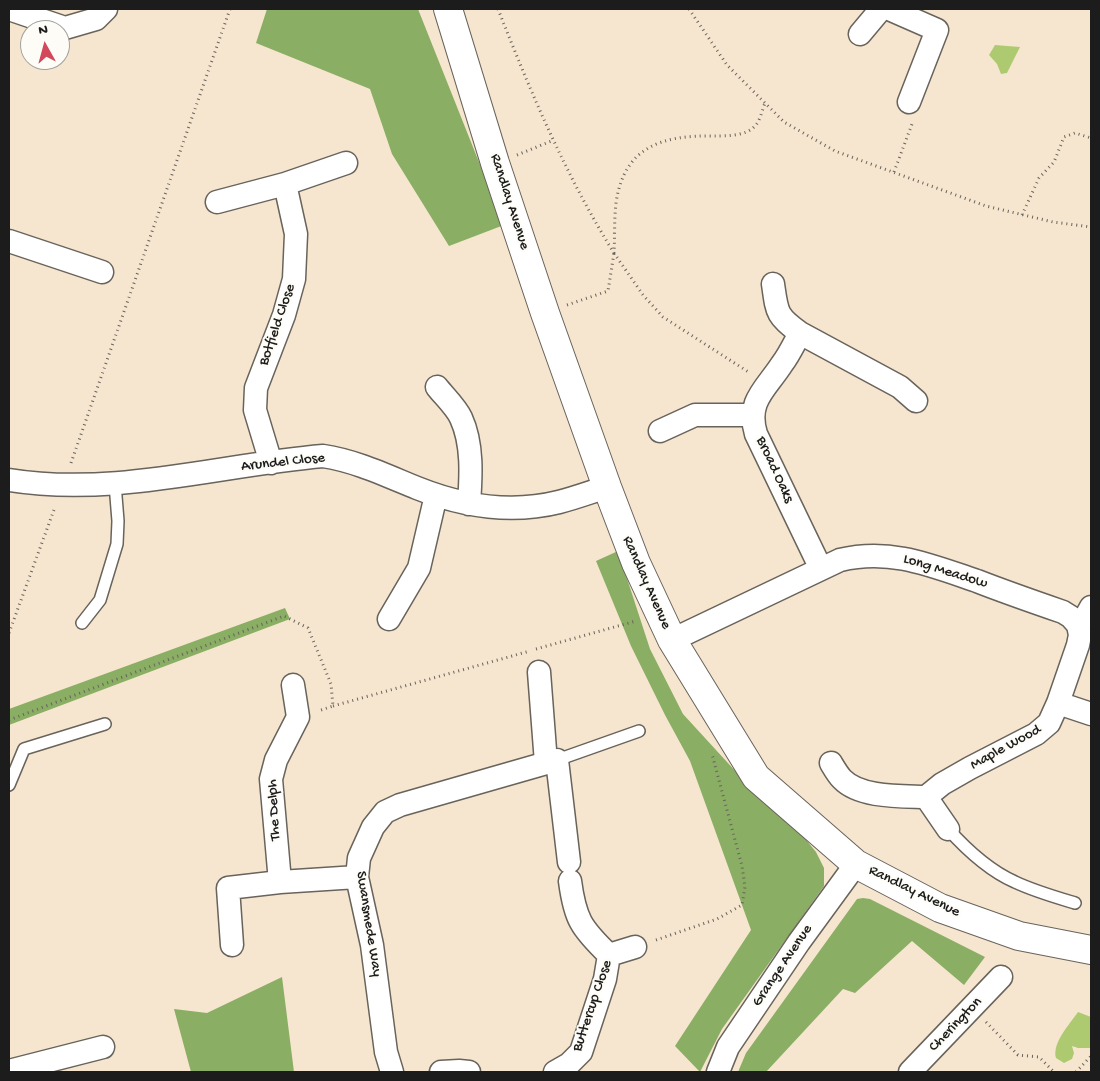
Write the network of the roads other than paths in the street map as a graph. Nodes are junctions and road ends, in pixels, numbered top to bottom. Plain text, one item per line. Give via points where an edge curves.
1 (9, 9) edge
2 (106, 9) edge
3 (448, 9) edge
4 (881, 9) edge
5 (888, 9) edge
6 (860, 34) dead end
7 (910, 102) road end
8 (346, 163) dead end
9 (285, 184) junction
10 (217, 202) dead end
11 (9, 241) edge
12 (102, 272) dead end
13 (774, 284) dead end
14 (800, 333) junction
15 (437, 387) dead end
16 (916, 401) dead end
17 (752, 415) junction
18 (660, 431) dead end
19 (272, 463) junction
20 (9, 480) edge
21 (115, 484) junction
22 (607, 487) junction
23 (436, 495) junction
24 (469, 504) junction
25 (821, 569) junction
26 (1091, 607) edge
27 (389, 619) dead end
28 (82, 623) dead end
29 (1078, 625) junction
30 (672, 640) junction
31 (539, 672) dead end
32 (292, 685) dead end
33 (1058, 703) junction
34 (1091, 714) edge
35 (105, 724) dead end
36 (639, 731) dead end
37 (551, 762) junction
38 (831, 762) dead end
39 (9, 785) edge
40 (926, 797) junction
41 (948, 829) joint
42 (856, 864) junction
43 (357, 877) junction
44 (280, 882) junction
45 (1075, 903) dead end
46 (232, 945) dead end
47 (635, 947) road end
48 (1091, 950) edge
49 (608, 955) junction
50 (1001, 977) dead end
51 (103, 1047) dead end
52 (9, 1071) edge
53 (392, 1072) edge
54 (441, 1072) edge
55 (469, 1072) edge
56 (555, 1072) edge
57 (718, 1072) edge
58 (910, 1072) edge

1 - 2 street via 65,28 96,19
3 - 22 street, Randlay Avenue via 545,313
4 - 6 street
5 - 7 street via 937,30
8 - 9 street
9 - 10 street
9 - 19 street, Botfield Close via 296,234 294,279 256,388 255,410
11 - 12 street
13 - 14 street via 778,313
14 - 16 street via 900,387
14 - 17 street via 782,365 766,384
15 - 24 street via 461,417 472,474
17 - 18 street via 695,415
17 - 25 street, Broad Oaks via 756,434
19 - 21 street, Arundel Close
19 - 23 street, Arundel Close via 322,456 338,458
20 - 21 street, Arundel Close
21 - 28 lane via 117,544 100,600
22 - 24 street, Arundel Close via 544,505 508,508
22 - 30 street, Randlay Avenue via 636,563
23 - 24 street, Arundel Close
23 - 27 street via 419,568
25 - 29 street, Long Meadow via 858,556 878,555 921,562 1063,612
25 - 30 street, Long Meadow
26 - 29 street
29 - 33 street, Maple Wood via 1078,645
30 - 42 street, Randlay Avenue via 756,777
31 - 37 street
32 - 44 street, The Delph via 298,717 276,760 271,779
33 - 34 street
33 - 40 street, Maple Wood via 1049,723 1036,734 942,784
35 - 39 lane via 24,750
36 - 37 lane
37 - 43 street, Swansmede Way via 385,812 372,827 359,858
37 - 49 street via 577,916 584,930
38 - 40 street via 842,779 860,790
40 - 41 street
41 - 45 lane via 978,858 1014,882
42 - 48 street, Randlay Avenue via 940,908 1019,936
42 - 57 street, Grange Avenue via 728,1047
43 - 44 street
43 - 53 street, Swansmede Way via 372,945 386,1052
44 - 46 street via 228,888
47 - 49 street, Buttercup Close
49 - 56 street, Buttercup Close via 605,979 581,1052
50 - 58 street, Cherington
51 - 52 street
54 - 55 street

